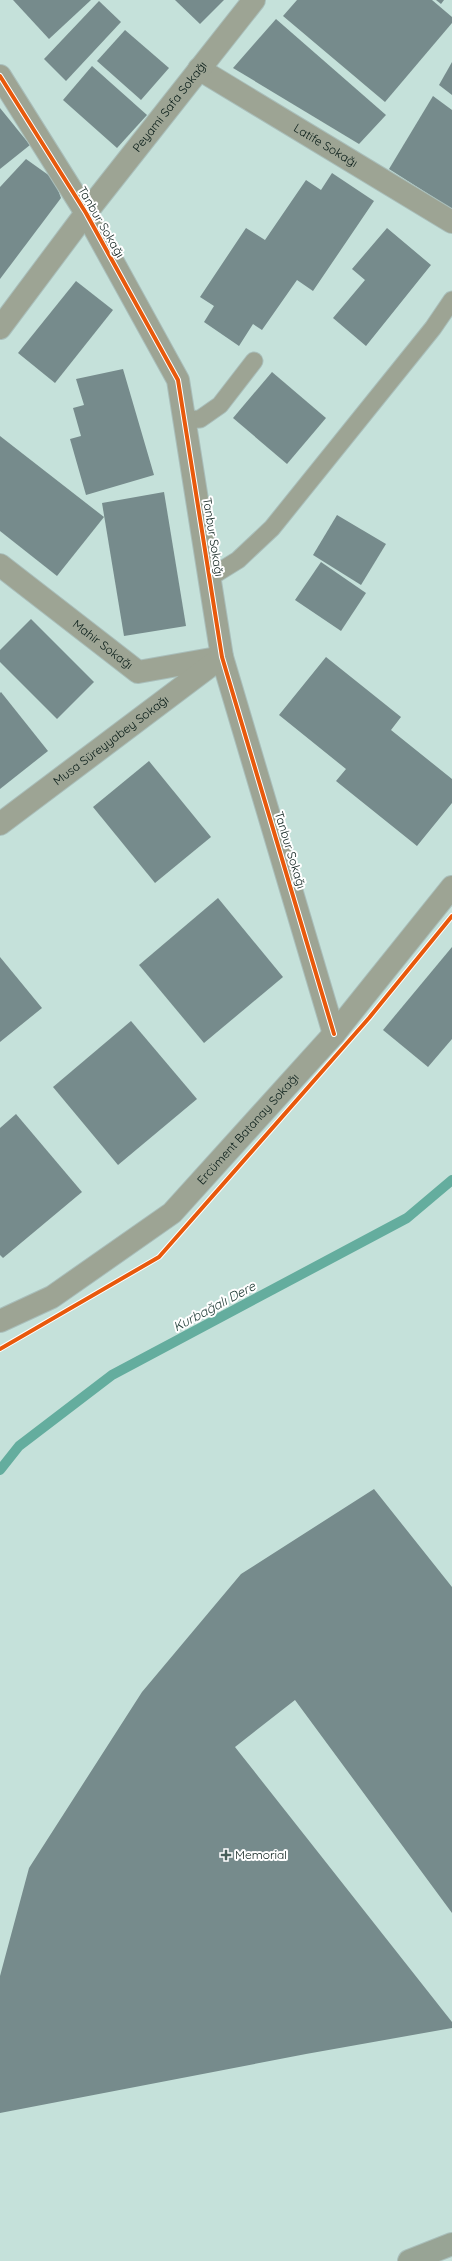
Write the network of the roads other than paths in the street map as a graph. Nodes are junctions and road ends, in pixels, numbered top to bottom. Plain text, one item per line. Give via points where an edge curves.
1 (254, 0) edge
2 (199, 70) junction
3 (0, 76) edge
4 (86, 213) junction
5 (452, 222) edge
6 (452, 300) edge
7 (0, 328) edge
8 (254, 361) dead end
9 (184, 420) junction
10 (0, 565) edge
11 (209, 578) junction
12 (222, 656) junction
13 (0, 824) edge
14 (452, 887) edge
15 (334, 1034) junction
16 (0, 1321) edge
17 (452, 2244) edge
18 (452, 2260) edge
19 (409, 2261) edge
20 (446, 2261) edge

1 - 2 street, Peyami Safa Sokağı
2 - 4 street, Peyami Safa Sokağı
2 - 5 street, Latife Sokağı
3 - 4 street, Tanbur Sokağı
4 - 7 street, Peyami Safa Sokağı
4 - 9 street, Tanbur Sokağı via 178,380
6 - 11 lane via 433,328 272,528 238,560
8 - 9 lane via 220,404 200,419
9 - 11 street, Tanbur Sokağı
10 - 12 street, Mahir Sokağı via 138,672
11 - 12 street, Tanbur Sokağı
12 - 13 street, Musa Süreyyabey Sokağı
12 - 15 street, Tanbur Sokağı
14 - 15 street, Ercüment Batanay Sokağı
15 - 16 street, Ercüment Batanay Sokağı via 172,1213 52,1297
17 - 19 highway
18 - 20 highway

